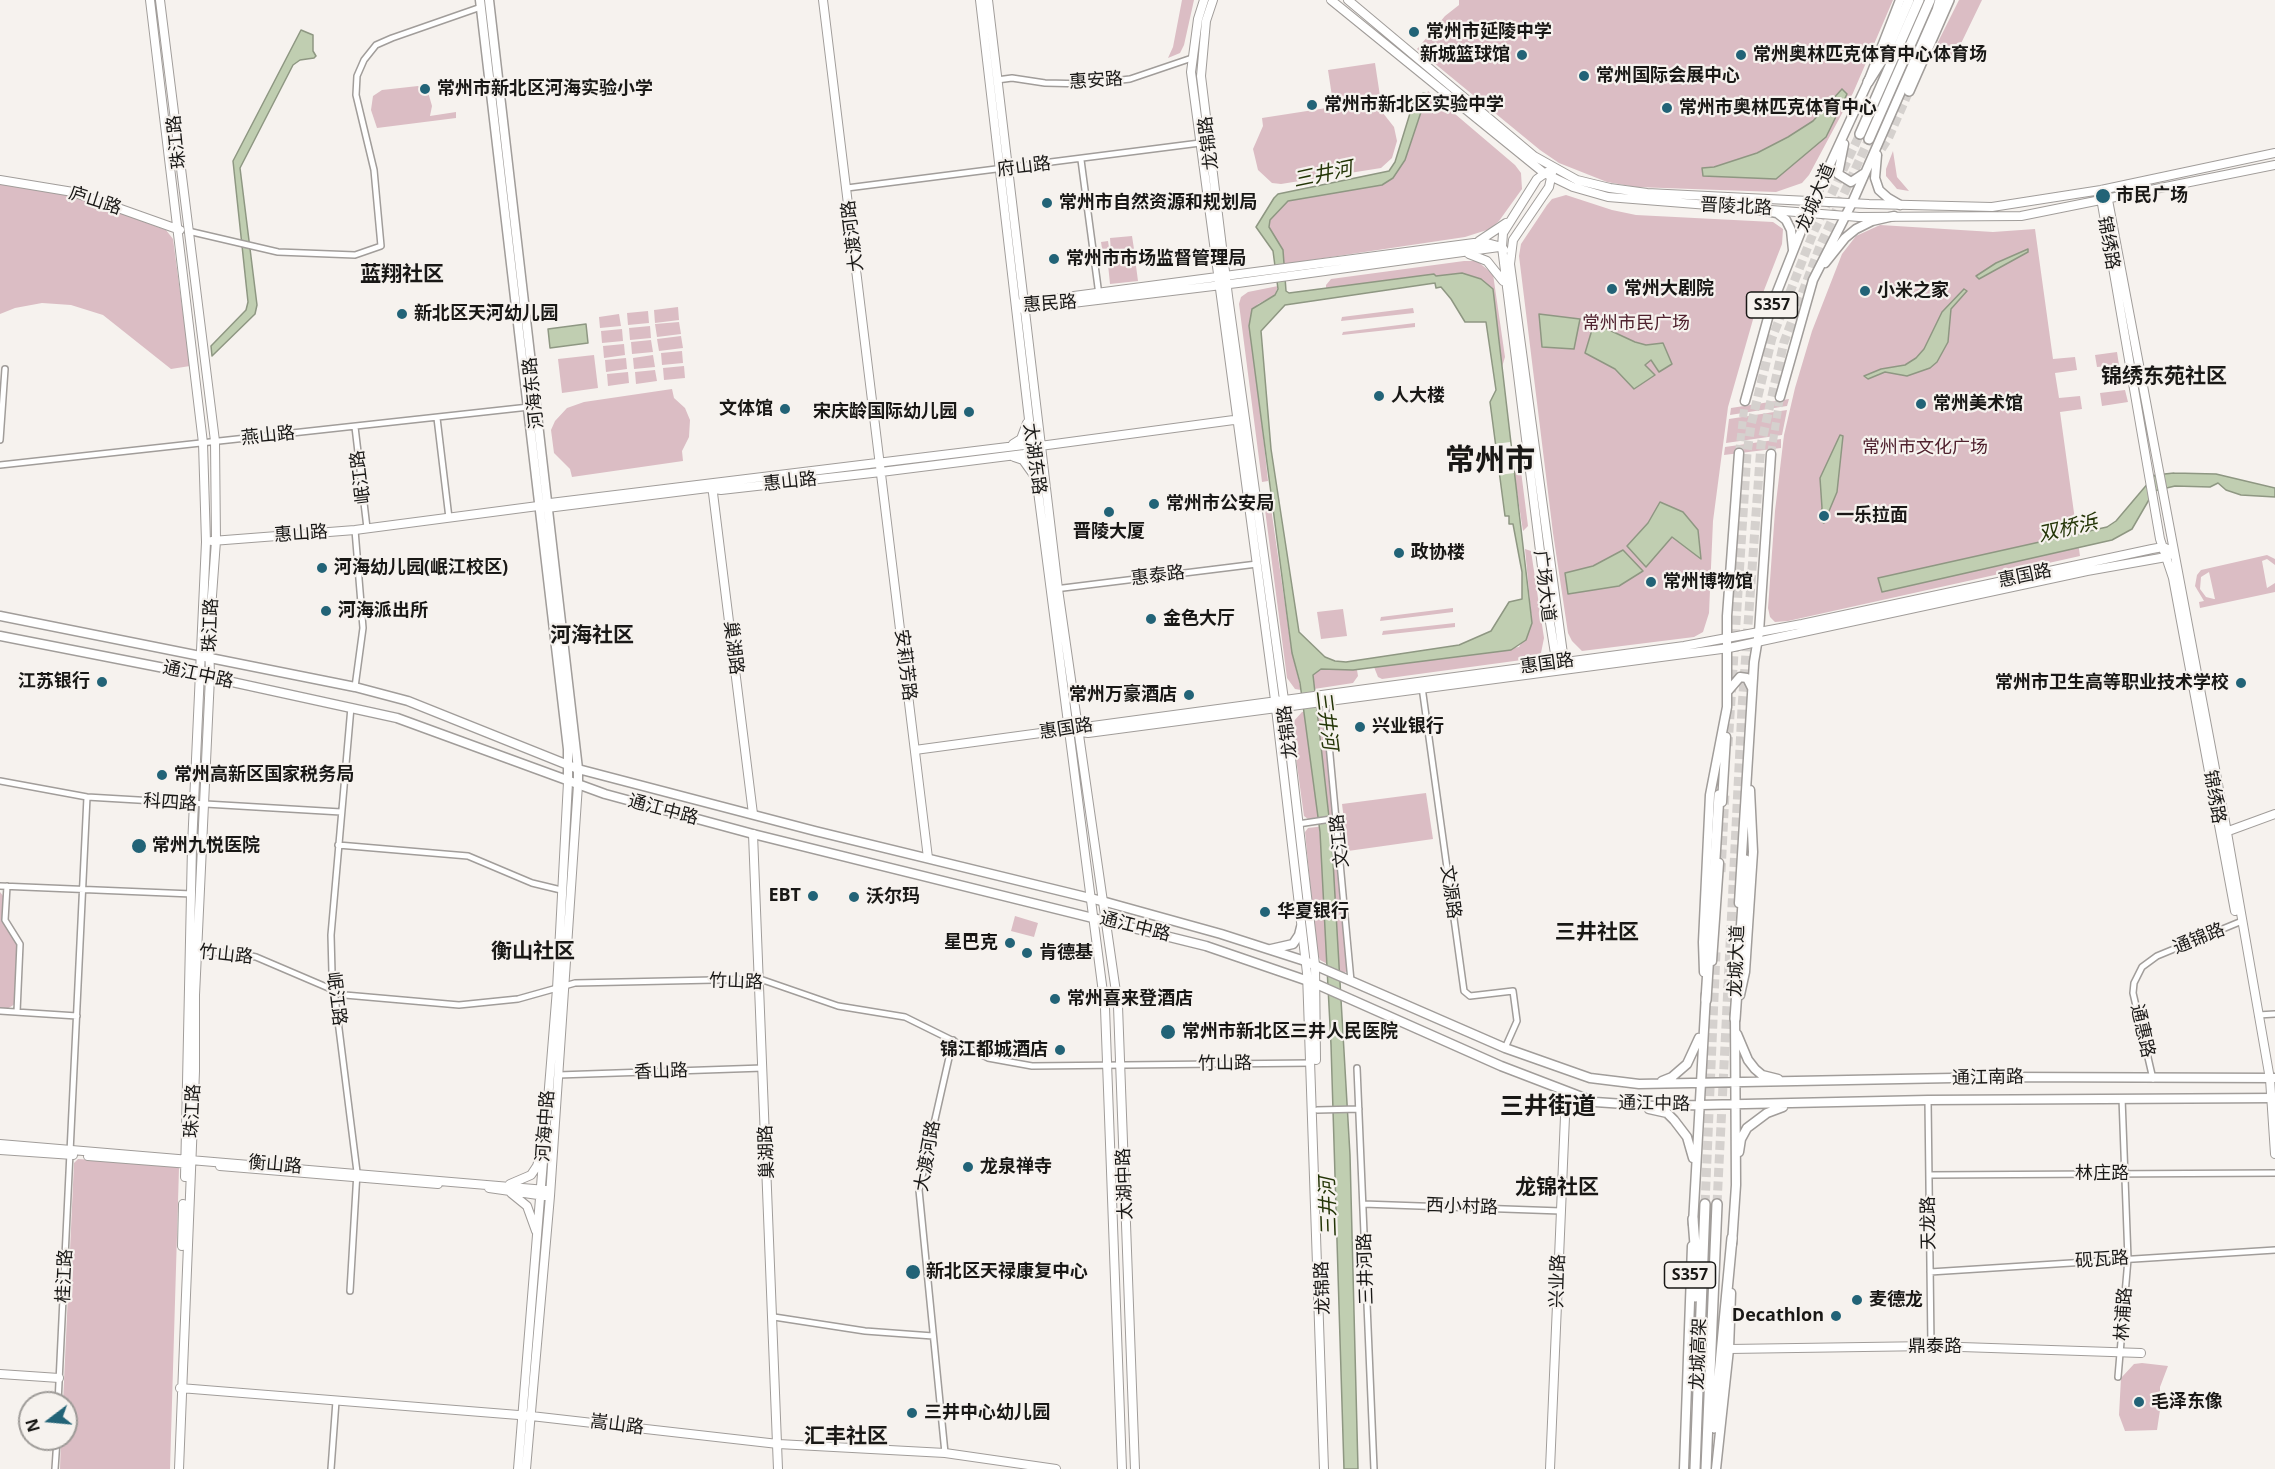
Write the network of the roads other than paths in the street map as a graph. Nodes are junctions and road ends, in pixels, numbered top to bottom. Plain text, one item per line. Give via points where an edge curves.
1 (150, 0) edge
2 (160, 0) edge
3 (489, 0) edge
4 (823, 0) edge
5 (980, 0) edge
6 (988, 0) edge
7 (1204, 0) edge
8 (1213, 0) edge
9 (1331, 0) edge
10 (1348, 0) edge
11 (1900, 0) edge
12 (1909, 0) edge
13 (1919, 0) edge
14 (1949, 0) edge
15 (1937, 2) edge
16 (480, 4) edge
17 (1192, 58) junction
18 (997, 80) junction
19 (1868, 82) junction
20 (1909, 91) tunnel mouth
21 (1849, 123) junction
22 (1882, 133) junction
23 (1860, 134) tunnel mouth
24 (1869, 139) tunnel mouth
25 (1200, 143) junction
26 (2275, 153) edge
27 (1081, 160) junction
28 (2275, 165) edge
29 (1008, 169) junction
30 (998, 170) junction
31 (1865, 170) junction
32 (1550, 172) junction
33 (0, 180) edge
34 (847, 188) junction
35 (2101, 190) junction
36 (1529, 192) junction
37 (1540, 200) junction
38 (1813, 201) junction
39 (2104, 201) junction
40 (1852, 203) junction
41 (1900, 205) junction
42 (1755, 208) junction
43 (1809, 212) junction
44 (1844, 215) junction
45 (1514, 216) junction
46 (1894, 216) junction
47 (177, 229) junction
48 (187, 231) junction
49 (1513, 240) junction
50 (1474, 243) junction
51 (1502, 247) junction
52 (1459, 253) junction
53 (1791, 258) junction
54 (1510, 264) junction
55 (1286, 273) junction
56 (1226, 280) junction
57 (1813, 280) junction
58 (1217, 281) junction
59 (1507, 291) junction
60 (1099, 296) junction
61 (1025, 305) junction
62 (1015, 307) junction
63 (5, 369) dead end
64 (1780, 397) tunnel mouth
65 (1745, 401) tunnel mouth
66 (532, 407) junction
67 (437, 418) junction
68 (1028, 418) junction
69 (1241, 419) junction
70 (354, 427) junction
71 (0, 440) edge
72 (215, 441) junction
73 (203, 443) junction
74 (1008, 447) junction
75 (1034, 447) junction
76 (1739, 453) tunnel mouth
77 (1771, 454) tunnel mouth
78 (1010, 456) junction
79 (879, 463) junction
80 (0, 465) edge
81 (881, 472) junction
82 (1036, 479) junction
83 (712, 486) junction
84 (2157, 497) junction
85 (544, 506) junction
86 (449, 518) junction
87 (367, 528) junction
88 (355, 530) junction
89 (216, 541) junction
90 (206, 542) junction
91 (2163, 548) junction
92 (2174, 552) junction
93 (2166, 557) junction
94 (1261, 563) junction
95 (1055, 589) junction
96 (0, 616) edge
97 (0, 636) edge
98 (1758, 637) junction
99 (1728, 638) junction
100 (1729, 648) junction
101 (200, 655) junction
102 (209, 658) junction
103 (1559, 666) junction
104 (200, 675) junction
105 (210, 677) junction
106 (1422, 685) junction
107 (354, 687) junction
108 (1752, 688) junction
109 (1728, 692) junction
110 (1319, 700) junction
111 (1284, 703) junction
112 (1275, 704) junction
113 (351, 707) junction
114 (1075, 730) junction
115 (915, 750) junction
116 (569, 765) junction
117 (579, 769) junction
118 (0, 781) edge
119 (568, 782) junction
120 (578, 785) junction
121 (1719, 795) dead end
122 (87, 797) junction
123 (194, 804) junction
124 (204, 806) junction
125 (340, 812) junction
126 (753, 814) junction
127 (2275, 814) edge
128 (1335, 819) junction
129 (1298, 824) junction
130 (2223, 833) junction
131 (753, 834) junction
132 (338, 845) junction
133 (928, 858) junction
134 (1746, 860) dead end
135 (0, 886) edge
136 (7, 886) junction
137 (83, 890) junction
138 (561, 890) junction
139 (195, 894) junction
140 (1097, 900) junction
141 (1094, 917) junction
142 (1107, 921) junction
143 (2240, 922) junction
144 (1301, 927) junction
145 (1275, 951) junction
146 (193, 952) junction
147 (2157, 956) joint
148 (1305, 961) junction
149 (1315, 966) junction
150 (760, 979) junction
151 (1347, 979) junction
152 (1311, 981) junction
153 (560, 987) junction
154 (337, 993) junction
155 (1706, 1000) junction
156 (0, 1011) edge
157 (17, 1012) junction
158 (2275, 1014) edge
159 (2258, 1015) junction
160 (77, 1016) junction
161 (1735, 1023) junction
162 (1702, 1026) junction
163 (952, 1040) junction
164 (1505, 1048) junction
165 (1314, 1063) junction
166 (1108, 1065) junction
167 (1121, 1065) junction
168 (764, 1068) junction
169 (1357, 1068) dead end
170 (558, 1075) junction
171 (2153, 1079) junction
172 (2270, 1079) edge
173 (1802, 1081) junction
174 (1701, 1082) junction
175 (1734, 1083) junction
176 (1649, 1084) junction
177 (1566, 1093) junction
178 (2122, 1098) junction
179 (2273, 1098) edge
180 (1928, 1100) junction
181 (1806, 1103) junction
182 (1625, 1104) junction
183 (1698, 1105) junction
184 (1734, 1105) junction
185 (1359, 1109) junction
186 (1317, 1110) junction
187 (545, 1136) junction
188 (0, 1144) edge
189 (0, 1150) edge
190 (71, 1152) junction
191 (2275, 1154) edge
192 (188, 1161) junction
193 (1695, 1168) junction
194 (2275, 1173) edge
195 (2126, 1174) junction
196 (357, 1175) junction
197 (1929, 1175) junction
198 (1736, 1185) junction
199 (505, 1187) junction
200 (546, 1193) junction
201 (1363, 1204) junction
202 (1705, 1204) tunnel mouth
203 (1717, 1204) tunnel mouth
204 (1561, 1211) junction
205 (1693, 1219) junction
206 (1732, 1238) junction
207 (537, 1242) junction
208 (2275, 1250) edge
209 (2128, 1259) junction
210 (1930, 1272) junction
211 (350, 1291) dead end
212 (774, 1317) junction
213 (933, 1336) junction
214 (1931, 1346) junction
215 (1729, 1349) junction
216 (2121, 1351) junction
217 (2141, 1353) dead end
218 (0, 1374) edge
219 (2118, 1377) dead end
220 (59, 1378) junction
221 (180, 1388) junction
222 (58, 1391) edge
223 (336, 1401) junction
224 (527, 1415) junction
225 (778, 1444) junction
226 (57, 1451) edge
227 (945, 1454) junction
228 (56, 1469) edge
229 (174, 1469) edge
230 (179, 1469) edge
231 (331, 1469) edge
232 (518, 1469) edge
233 (526, 1469) edge
234 (778, 1469) edge
235 (1056, 1469) edge
236 (1122, 1469) edge
237 (1135, 1469) edge
238 (1324, 1469) edge
239 (1329, 1469) edge
240 (1374, 1469) edge
241 (1550, 1469) edge
242 (1684, 1469) edge
243 (1694, 1469) edge
244 (1708, 1469) edge
245 (1716, 1469) edge

1 - 47 street, 珠江路
2 - 48 street, 珠江路
3 - 66 main road, 河海东路
4 - 34 street, 大渡河路
5 - 30 street, 太湖东路
6 - 18 street, 太湖东路
7 - 17 street, 龙锦路
8 - 56 street, 龙锦路 via 1206,21 1202,76
9 - 32 street, 晋陵北路
10 - 32 street, 晋陵北路
11 - 19 main road, 龙城大道 / S357
12 - 19 highway via 1885,55
13 - 23 highway
14 - 20 highway
15 - 22 main road, 龙城大道 / S357
15 - 24 highway
16 - 48 street via 376,45 357,76 356,95 374,170 381,246 355,255 278,252
16 - 66 main road, 河海东路
17 - 18 street, 惠安路 via 1130,79 1088,84
17 - 25 street, 龙锦路
18 - 29 street, 太湖东路
19 - 21 main road, 龙城大道 / S357
21 - 31 main road via 1838,174 1851,182
21 - 38 main road, 龙城大道 / S357
22 - 31 main road, 龙城大道 / S357
22 - 41 main road via 1875,178 1879,190
25 - 27 street, 府山路
25 - 58 street, 龙锦路
26 - 35 street, 晋陵北路
27 - 29 street, 府山路
27 - 60 street
28 - 39 street, 晋陵北路
29 - 30 street, 府山路
29 - 61 street, 太湖东路
30 - 34 street, 府山路
30 - 62 street, 太湖东路
31 - 40 main road, 龙城大道 / S357
32 - 36 street, 广场大道
32 - 37 street, 广场大道 via 1549,188
32 - 38 street, 晋陵北路 via 1647,193
32 - 42 street, 晋陵北路 via 1574,187 1608,197
33 - 47 street, 庐山路 via 74,192
34 - 79 street, 大渡河路
35 - 39 street, 锦绣路
35 - 41 street, 晋陵北路 via 2013,206
36 - 37 street via 1535,190
36 - 45 street, 广场大道
37 - 49 street, 广场大道
38 - 40 street, 晋陵北路
38 - 43 main road, 龙城大道 / S357
39 - 46 street, 晋陵北路 via 2020,216
39 - 84 street, 锦绣路
40 - 41 street, 晋陵北路
40 - 44 main road, 龙城大道 / S357
42 - 43 street, 晋陵北路
42 - 53 main road via 1777,213 1786,220 1794,242
43 - 44 street, 晋陵北路
43 - 53 main road, 龙城大道 / S357
44 - 46 street, 晋陵北路
44 - 57 main road, 龙城大道 / S357
45 - 50 street via 1496,232
45 - 51 street, 广场大道 via 1503,233
46 - 57 main road via 1856,229
47 - 48 street, 庐山路
47 - 73 street, 珠江路
48 - 72 street, 珠江路
49 - 51 street, 惠民路
49 - 54 street, 广场大道
50 - 51 street, 惠民路
50 - 55 street, 惠民路
51 - 52 street, 惠民路
51 - 54 street
51 - 59 street, 广场大道
52 - 55 street, 惠民路
52 - 59 street via 1477,255 1487,261 1496,269
53 - 65 main road, 龙城大道 / S357 via 1771,307
54 - 103 street, 广场大道 via 1563,654
55 - 56 street, 惠民路
56 - 58 street, 惠民路
56 - 69 street, 龙锦路
57 - 64 main road, 龙城大道 / S357
58 - 60 street, 惠民路
58 - 69 street, 龙锦路
59 - 103 street, 广场大道
60 - 61 street, 惠民路
61 - 62 street, 惠民路
61 - 75 street, 太湖东路
62 - 68 street, 太湖东路
63 - 71 street
66 - 67 street, 燕山路
66 - 85 main road, 河海东路
67 - 70 street, 燕山路
67 - 86 street
68 - 74 street via 1021,440
68 - 75 street, 太湖东路
69 - 75 street, 惠山路
69 - 94 street, 龙锦路
70 - 72 street, 燕山路
70 - 87 street, 岷江路
72 - 73 street, 燕山路
72 - 89 street, 珠江路
73 - 80 street, 燕山路
73 - 90 street, 珠江路
74 - 75 street, 惠山路
74 - 79 street, 惠山路
75 - 78 street, 惠山路
75 - 82 street, 太湖东路
75 - 95 street, 太湖东路
76 - 99 main road
77 - 98 main road, 龙城大道 / S357
78 - 81 street, 惠山路
78 - 82 street via 1023,460
79 - 81 street, 大渡河路
79 - 83 street, 惠山路
81 - 83 street, 惠山路
81 - 115 street, 安莉芳路
82 - 95 street, 太湖东路
83 - 85 street, 惠山路
83 - 126 street, 巢湖路
84 - 91 street, 锦绣路
84 - 92 street, 锦绣路
85 - 86 street, 惠山路
85 - 116 main road, 河海东路
85 - 117 main road, 河海东路
86 - 87 street, 惠山路
87 - 88 street, 惠山路
88 - 89 street, 惠山路
88 - 107 street, 岷江路 via 363,628
89 - 90 street, 惠山路
89 - 102 street, 珠江路
90 - 101 street, 珠江路
91 - 92 street
91 - 93 street, 锦绣路
91 - 98 street, 惠国路
92 - 93 street
92 - 130 street, 锦绣路
93 - 98 street
93 - 130 street, 锦绣路
94 - 95 street, 惠泰路
94 - 111 street, 龙锦路
94 - 112 street, 龙锦路
95 - 114 street, 太湖东路
96 - 101 main road, 通江中路
97 - 104 main road, 通江中路
98 - 99 street, 惠国路
98 - 100 street
98 - 108 main road, 龙城大道 / S357
99 - 100 main road
99 - 103 street, 惠国路
100 - 103 street
100 - 109 main road
101 - 102 main road, 通江中路
101 - 104 street, 珠江路
102 - 105 street, 珠江路
102 - 107 main road, 通江中路
103 - 106 street, 惠国路
104 - 105 main road, 通江中路
104 - 123 street, 珠江路
105 - 113 main road, 通江中路
105 - 124 street, 珠江路
106 - 110 street, 惠国路
106 - 164 street, 文源路 via 1464,991 1470,996 1513,990 1517,1021
107 - 116 main road, 通江中路 via 408,701
108 - 109 main road via 1747,678 1740,677
108 - 161 main road, 龙城大道 / S357
109 - 155 main road via 1710,795 1703,942
110 - 111 street, 惠国路
110 - 128 street, 文江路
111 - 112 street, 惠国路
111 - 129 street, 龙锦路
112 - 114 street, 惠国路
112 - 144 street, 龙锦路
113 - 119 main road, 通江中路 via 397,718
113 - 125 street, 岷江路
114 - 115 street, 惠国路
114 - 140 street, 太湖东路
115 - 133 street, 安莉芳路
116 - 117 main road, 通江中路
116 - 119 main road, 河海东路
117 - 120 main road, 河海东路
117 - 126 main road, 通江中路
118 - 122 street, 科四路
119 - 120 main road, 通江中路
119 - 138 street, 河海中路
120 - 131 main road, 通江中路
120 - 153 street, 河海中路
121 - 155 highway
122 - 123 street, 科四路
122 - 137 street, 桂江路
123 - 124 street, 科四路
123 - 139 street, 珠江路
124 - 125 street, 科四路
124 - 139 street, 珠江路
125 - 132 street, 岷江路
126 - 133 main road, 通江中路
127 - 130 street
128 - 129 street
128 - 151 street, 文江路
129 - 149 street, 龙锦路
130 - 143 street, 锦绣路
131 - 141 main road, 通江中路
131 - 150 street, 巢湖路
132 - 138 street via 468,856 532,883
132 - 154 street, 岷江路 via 330,935
133 - 140 main road, 通江中路
134 - 161 highway
135 - 136 street
136 - 137 street
136 - 157 street via 5,920 20,944
137 - 139 street
137 - 160 street, 桂江路
138 - 153 street, 河海中路
139 - 146 street, 珠江路
140 - 141 street, 太湖东路
140 - 142 street, 太湖中路
140 - 145 main road, 通江中路
141 - 142 main road, 通江中路
141 - 166 street, 太湖中路
142 - 152 main road, 通江中路 via 1206,946
142 - 167 street, 太湖中路
143 - 147 street, 通锦路
143 - 159 street, 锦绣路
143 - 172 street, 锦绣路
144 - 145 main road via 1293,944
144 - 148 street, 龙锦路
145 - 148 main road, 通江中路
146 - 154 street, 竹山路 via 256,957
146 - 192 street, 珠江路
147 - 171 street, 通惠路 via 2142,967 2133,993
148 - 149 main road
148 - 152 street, 龙锦路
149 - 151 main road, 通江中路
149 - 152 street, 龙锦路
150 - 153 street, 竹山路 via 575,983
150 - 163 street, 竹山路 via 838,1006 905,1017
150 - 168 street, 巢湖路
151 - 164 main road, 通江中路
152 - 165 street, 龙锦路
152 - 177 main road, 通江中路
153 - 154 street, 竹山路 via 518,999 459,1005
153 - 170 street, 河海中路
153 - 187 street, 河海中路
154 - 196 street, 岷江路
155 - 162 main road, S357
156 - 157 street
157 - 160 street
158 - 159 street
159 - 172 street, 锦绣路
160 - 190 street, 桂江路
161 - 173 main road via 1748,1059 1762,1075
161 - 175 main road, 龙城大道 / S357
162 - 174 main road, S357
162 - 176 main road via 1688,1064 1672,1077
163 - 166 street, 竹山路 via 988,1058 1032,1066
163 - 213 street, 大渡河路 via 919,1190
164 - 176 main road, 通江中路 via 1590,1078
165 - 167 street, 竹山路
165 - 186 street, 龙锦路
165 - 238 street, 龙锦路
166 - 167 street, 竹山路
166 - 236 street, 太湖中路
167 - 237 street, 太湖中路
168 - 170 street, 香山路
168 - 212 street, 巢湖路
169 - 185 street, 三井河路
170 - 200 street, 河海中路
171 - 172 main road, 通江南路
171 - 173 main road, 通江南路
172 - 179 street, 锦绣路
173 - 175 main road, 通江南路
174 - 175 main road, 通江南路
174 - 176 main road, 通江中路
174 - 183 main road, S357
175 - 184 main road, 龙城大道 / S357
177 - 182 main road, 通江中路 via 1595,1102
177 - 204 street, 兴业路
178 - 179 main road, 通江南路
178 - 180 main road, 通江南路
178 - 195 street, 林浦路
179 - 191 street, 锦绣路
180 - 181 main road, 通江南路
180 - 197 street, 天龙路
181 - 184 main road, 通江南路
181 - 198 main road via 1767,1113 1747,1128 1741,1139
182 - 183 main road, 通江中路
182 - 193 main road via 1667,1113 1687,1137
183 - 184 main road, 通江中路
183 - 193 main road, S357
184 - 198 main road, 龙城大道 / S357
185 - 186 street
185 - 201 street, 三井河路
186 - 239 street, 龙锦路
187 - 199 street via 531,1175
187 - 200 street, 河海中路
188 - 190 street, 衡山路
189 - 190 street, 衡山路
190 - 192 street, 衡山路
190 - 220 street, 桂江路
192 - 196 street, 衡山路
192 - 221 street, 珠江路
193 - 205 main road, S357
194 - 195 street, 林庄路
195 - 197 street, 林庄路
195 - 209 street, 林浦路
196 - 199 street, 衡山路
196 - 211 street, 岷江路
197 - 210 street, 天龙路
198 - 206 main road, 龙城大道 / S357
199 - 200 street, 衡山路
199 - 207 street via 527,1206
200 - 207 street, 河海中路
200 - 224 street, 河海中路
201 - 204 street, 西小村路
201 - 240 street, 三井河路
202 - 243 highway, 龙城高架
203 - 244 highway, 龙城高架
204 - 241 street, 兴业路
205 - 242 main road, S357
205 - 243 highway
206 - 215 main road, 龙城大道 / S357
206 - 244 highway
207 - 224 street, 河海中路
208 - 209 street, 砚瓦路
209 - 210 street, 砚瓦路
209 - 216 street, 林浦路
210 - 214 street, 天龙路
212 - 213 street
212 - 225 street, 巢湖路
213 - 227 street, 大渡河路
214 - 215 street, 鼎泰路
214 - 216 street, 鼎泰路
215 - 245 main road, 龙城大道 / S357
216 - 217 street, 鼎泰路
216 - 219 street, 林浦路
218 - 220 street
220 - 222 street, 桂江路
221 - 223 street, 嵩山路
221 - 229 street, 珠江路
221 - 230 street, 珠江路
223 - 224 street, 嵩山路
223 - 231 street
224 - 225 street, 嵩山路
224 - 232 street, 河海中路
224 - 233 street, 河海中路
225 - 227 street, 嵩山路
225 - 234 street, 巢湖路
226 - 228 street
227 - 235 street, 嵩山路

